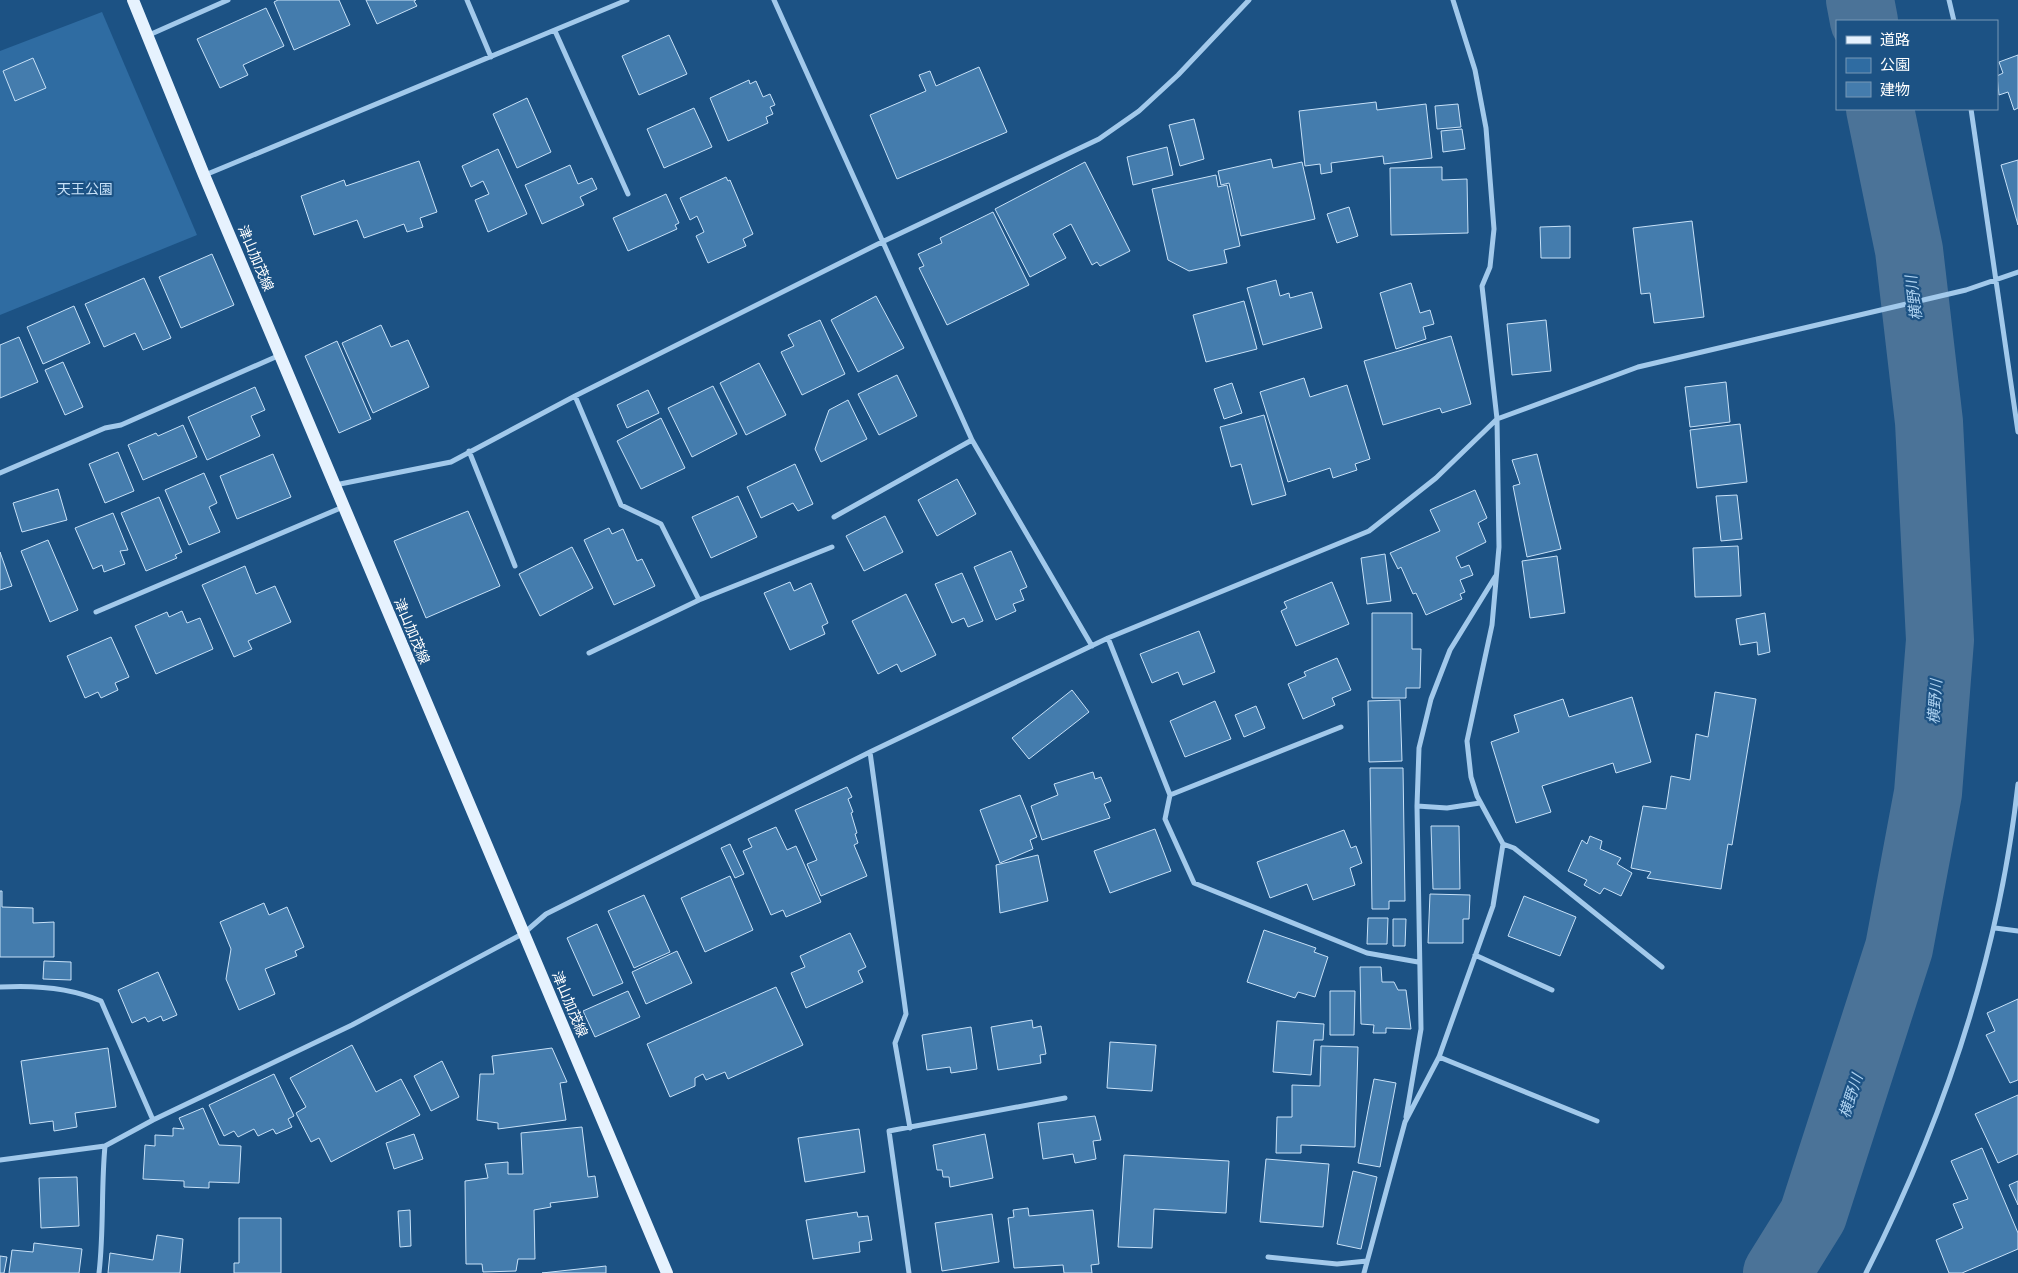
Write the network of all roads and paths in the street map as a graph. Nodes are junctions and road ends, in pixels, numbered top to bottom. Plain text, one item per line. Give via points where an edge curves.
1 (133, 0) edge
2 (228, 0) edge
3 (466, 0) edge
4 (627, 0) edge
5 (774, 0) edge
6 (1249, 0) edge
7 (1453, 0) edge
8 (1949, 0) edge
9 (1954, 20) edge
10 (555, 30) junction
11 (148, 35) junction
12 (491, 57) junction
13 (1971, 110) edge
14 (204, 175) junction
15 (628, 194) dead end
16 (882, 242) junction
17 (2018, 272) edge
18 (1996, 281) junction
19 (281, 355) junction
20 (575, 396) junction
21 (1497, 419) junction
22 (2018, 432) edge
23 (972, 440) junction
24 (470, 451) junction
25 (0, 473) edge
26 (334, 485) junction
27 (343, 507) junction
28 (834, 517) dead end
29 (832, 547) dead end
30 (515, 566) dead end
31 (1496, 576) junction
32 (699, 600) junction
33 (96, 612) dead end
34 (1108, 638) junction
35 (1092, 646) junction
36 (589, 653) dead end
37 (1341, 727) dead end
38 (870, 752) junction
39 (2018, 784) edge
40 (1170, 795) junction
41 (1480, 802) junction
42 (1417, 806) junction
43 (1503, 844) junction
44 (1995, 928) junction
45 (2018, 932) edge
46 (524, 933) junction
47 (1476, 956) junction
48 (1418, 962) junction
49 (1662, 967) dead end
50 (0, 987) edge
51 (1552, 990) dead end
52 (1438, 1057) junction
53 (1065, 1098) dead end
54 (153, 1120) junction
55 (1597, 1121) dead end
56 (1405, 1122) junction
57 (910, 1128) junction
58 (105, 1146) junction
59 (0, 1160) edge
60 (1268, 1257) dead end
61 (1367, 1261) junction
62 (99, 1273) edge
63 (667, 1273) edge
64 (909, 1273) edge
65 (1364, 1273) edge
66 (1866, 1273) edge

1 - 11 main road, 津山加茂線
2 - 11 street
3 - 12 street
4 - 10 street
5 - 16 street
6 - 16 street via 1178,75 1139,111 1099,139
7 - 21 street via 1475,70 1486,128 1494,229 1490,267 1482,286
8 - 9 street
10 - 12 street
10 - 15 street
11 - 14 main road, 津山加茂線
12 - 14 street
13 - 18 street
14 - 19 main road, 津山加茂線
16 - 20 street
16 - 23 street
17 - 18 street
18 - 21 street via 1638,367
18 - 22 street
19 - 25 street via 121,425 105,428
19 - 26 main road, 津山加茂線
20 - 24 street
20 - 32 street via 622,505 661,524
21 - 31 street via 1499,547
21 - 34 street via 1436,478 1369,531
23 - 28 street
23 - 35 street
24 - 26 street via 450,462
24 - 30 street
26 - 27 main road, 津山加茂線
27 - 33 street
27 - 46 main road, 津山加茂線
29 - 32 street
31 - 41 street via 1492,625 1467,742 1471,777
31 - 42 street via 1450,650 1431,699 1419,748
32 - 36 street
34 - 35 street
34 - 40 street
35 - 38 street
37 - 40 street
38 - 46 street via 546,914
38 - 57 street via 906,1014 895,1043
39 - 44 street via 2012,838
40 - 48 street via 1165,819 1194,883 1367,953
41 - 42 street via 1448,808
41 - 43 street
42 - 48 street
43 - 47 street via 1493,906
43 - 49 street via 1514,848
44 - 45 street
44 - 66 street via 1962,1046 1928,1141
46 - 54 street via 352,1025
46 - 63 main road, 津山加茂線
47 - 51 street
47 - 52 street
48 - 56 street via 1421,1029
50 - 54 street via 62,989 83,993 100,1001
52 - 55 street
52 - 56 street
53 - 57 street
54 - 58 street
56 - 61 street
57 - 64 street via 888,1131
58 - 59 street
58 - 62 street
60 - 61 street via 1337,1264
61 - 65 street

